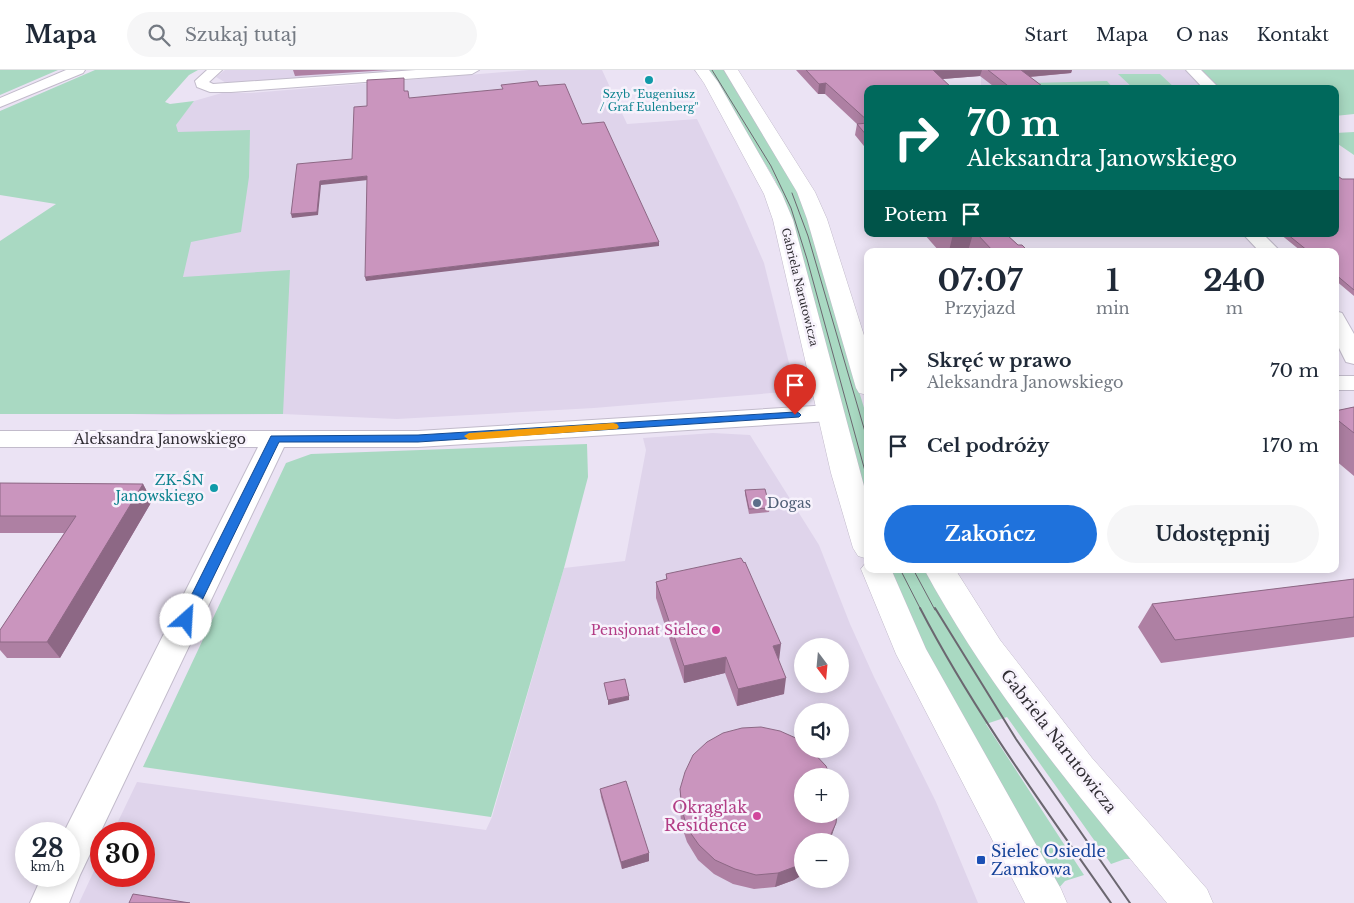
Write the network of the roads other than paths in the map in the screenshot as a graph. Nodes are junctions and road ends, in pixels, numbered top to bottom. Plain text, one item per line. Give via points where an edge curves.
1 (78, 70) edge
2 (215, 70) edge
3 (472, 70) edge
4 (702, 70) edge
5 (731, 70) edge
6 (1193, 70) edge
7 (1209, 85) edge
8 (0, 103) edge
9 (1255, 237) edge
10 (1267, 248) edge
11 (1339, 325) edge
12 (1354, 357) edge
13 (864, 375) edge
14 (1339, 383) edge
15 (1354, 384) edge
16 (830, 413) junction
17 (275, 438) junction
18 (0, 439) edge
19 (864, 534) edge
20 (878, 573) edge
21 (941, 573) edge
22 (80, 838) edge
23 (57, 887) edge
24 (49, 903) edge
25 (1047, 903) edge
26 (1193, 903) edge

1 - 8 street
2 - 3 street via 202,81 204,86 217,89 281,86
4 - 16 street, Gabriela Narutowicza via 773,194 783,220
5 - 13 street via 806,192
6 - 7 street
9 - 10 street
11 - 12 street
14 - 15 street
16 - 17 street, Aleksandra Janowskiego via 418,439
16 - 19 street, Gabriela Narutowicza
17 - 18 street, Aleksandra Janowskiego
17 - 22 street
20 - 25 street via 912,654
21 - 26 street, Gabriela Narutowicza via 988,649 1079,770
23 - 24 street

